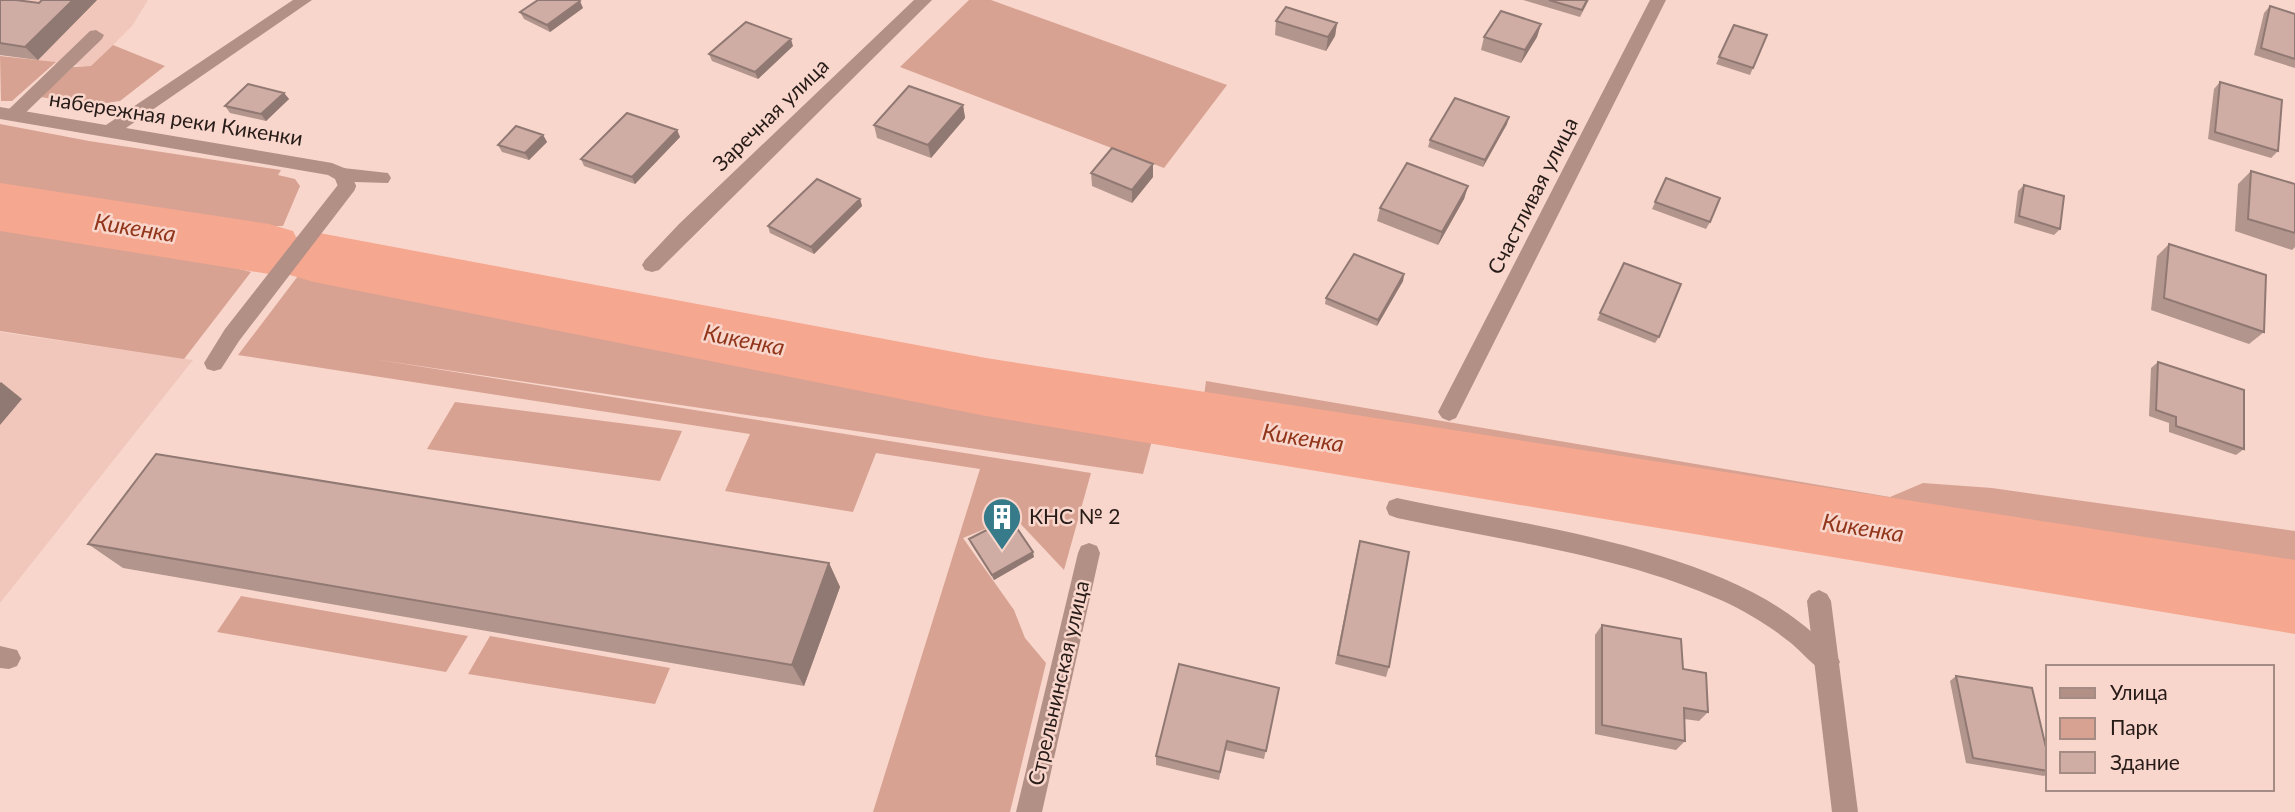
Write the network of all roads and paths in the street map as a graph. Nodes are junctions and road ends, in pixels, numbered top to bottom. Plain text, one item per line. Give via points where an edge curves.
1 (304, 0) edge
2 (924, 0) edge
3 (1658, 0) edge
4 (96, 35) dead end
5 (7, 114) edge
6 (108, 132) junction
7 (382, 178) dead end
8 (345, 181) junction
9 (652, 265) dead end
10 (214, 363) dead end
11 (1449, 412) dead end
12 (1397, 508) dead end
13 (1089, 553) dead end
14 (1819, 601) dead end
15 (1828, 662) junction
16 (1028, 812) edge
17 (1845, 812) edge

1 - 6 street
2 - 9 street, Заречная улица
3 - 11 street, Счастливая улица
4 - 5 street
5 - 6 street, набережная реки Кикенки
6 - 8 street, набережная реки Кикенки via 332,169
7 - 8 street, набережная реки Кикенки
8 - 10 street via 331,207
12 - 15 street via 1676,571 1746,600 1809,642
13 - 16 street, Стрельнинская улица
14 - 15 street
15 - 17 street

